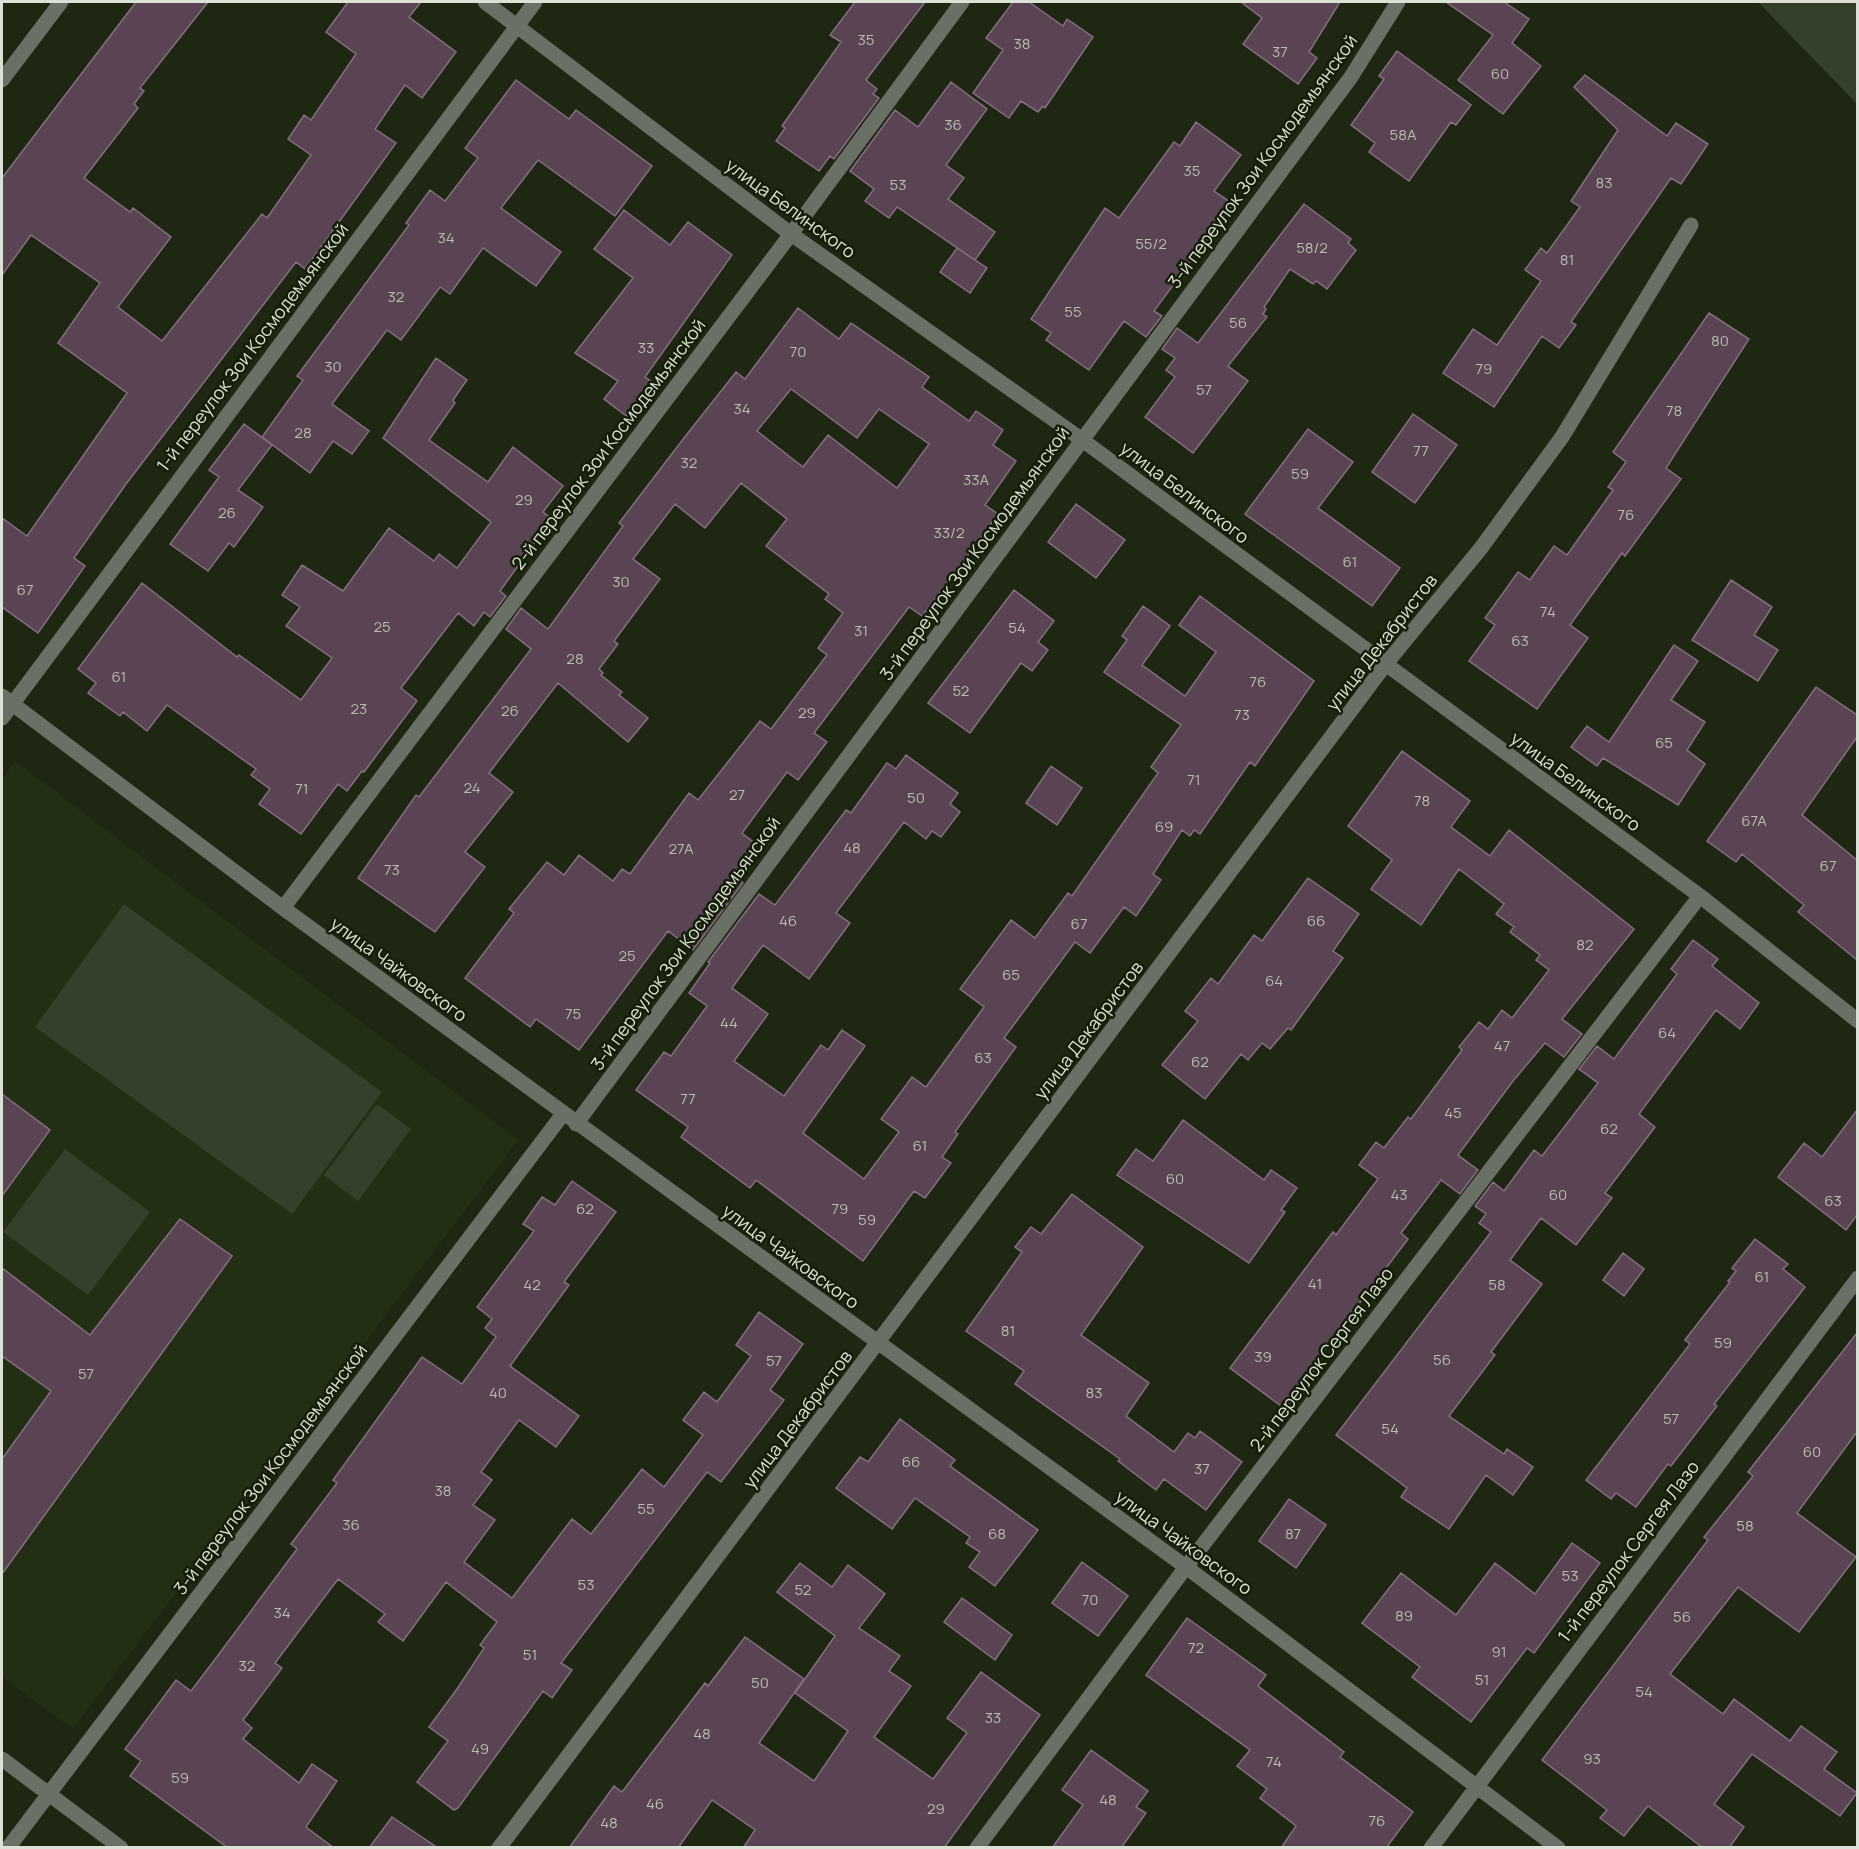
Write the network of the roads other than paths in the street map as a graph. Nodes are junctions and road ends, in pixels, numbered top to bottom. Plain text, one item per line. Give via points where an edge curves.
1 (61, 2) edge
2 (485, 2) edge
3 (536, 2) edge
4 (962, 2) edge
5 (1398, 2) edge
6 (516, 26) junction
7 (2, 80) edge
8 (1691, 225) dead end
9 (791, 234) junction
10 (1082, 439) junction
11 (1385, 665) junction
12 (6, 699) edge
13 (2, 718) edge
14 (1700, 896) junction
15 (283, 908) junction
16 (1857, 1021) edge
17 (563, 1114) junction
18 (576, 1124) junction
19 (1857, 1278) edge
20 (878, 1343) junction
21 (1186, 1568) junction
22 (2, 1759) edge
23 (1476, 1785) junction
24 (48, 1793) junction
25 (8, 1848) edge
26 (121, 1848) edge
27 (499, 1848) edge
28 (977, 1848) edge
29 (1431, 1848) edge
30 (1558, 1848) edge

1 - 7 street
2 - 6 street, улица Белинского
3 - 6 street, 1-й переулок Зои Космодемьянской
4 - 9 street, 2-й переулок Зои Космодемьянской
5 - 10 street, 3-й переулок Зои Космодемьянской via 1351,77
6 - 9 street, улица Белинского
6 - 12 street, 1-й переулок Зои Космодемьянской
8 - 11 street, улица Декабристов via 1562,437 1481,548
9 - 10 street, улица Белинского
9 - 15 street, 2-й переулок Зои Космодемьянской
10 - 11 street, улица Белинского
10 - 18 street, 3-й переулок Зои Космодемьянской
11 - 14 street, улица Белинского
11 - 20 street, улица Декабристов
12 - 13 street, 1-й переулок Зои Космодемьянской
12 - 15 street, улица Чайковского
14 - 16 street, улица Белинского
14 - 21 street, 2-й переулок Сергея Лазо
15 - 17 street, улица Чайковского
17 - 18 street, улица Чайковского
17 - 24 street, 3-й переулок Зои Космодемьянской
18 - 20 street, улица Чайковского
19 - 23 street, 1-й переулок Сергея Лазо
20 - 21 street, улица Чайковского
20 - 27 street, улица Декабристов
21 - 23 street, улица Чайковского
21 - 28 street, 2-й переулок Сергея Лазо
22 - 24 street
23 - 29 street, 1-й переулок Сергея Лазо
23 - 30 street, улица Чайковского
24 - 25 street, 3-й переулок Зои Космодемьянской
24 - 26 street

